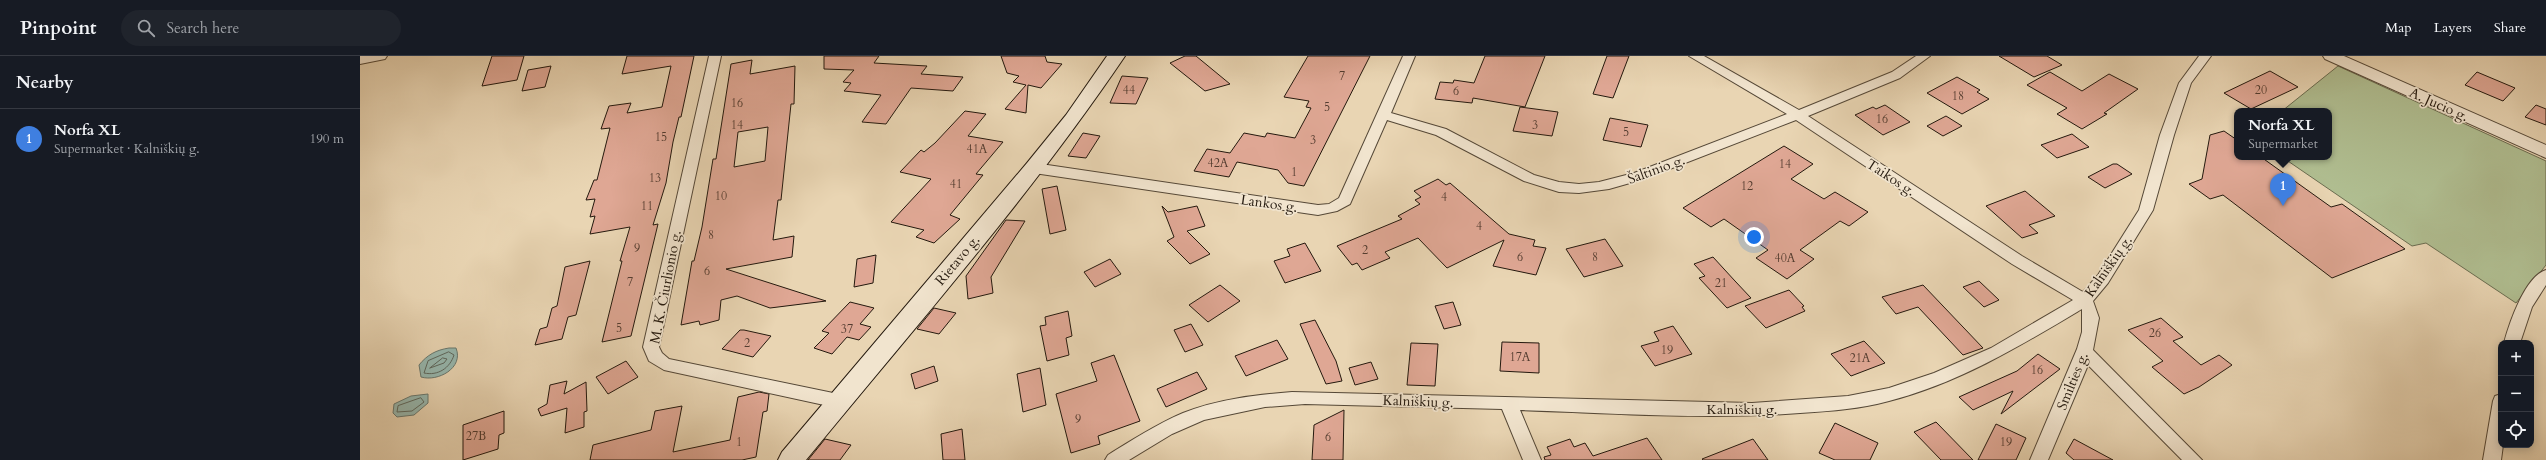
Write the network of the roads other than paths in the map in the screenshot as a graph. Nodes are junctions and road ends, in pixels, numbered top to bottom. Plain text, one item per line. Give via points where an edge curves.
1 (381, 56) edge
2 (715, 56) edge
3 (1116, 56) edge
4 (1409, 56) edge
5 (1695, 56) edge
6 (1924, 56) edge
7 (2205, 56) edge
8 (2331, 56) edge
9 (360, 60) edge
10 (1383, 115) junction
11 (1798, 115) junction
12 (2546, 152) edge
13 (1034, 168) junction
14 (2546, 275) edge
15 (2085, 300) junction
16 (2513, 340) edge
17 (2085, 352) junction
18 (838, 401) junction
19 (1509, 405) junction
20 (2499, 412) edge
21 (791, 460) edge
22 (1114, 460) edge
23 (1532, 460) edge
24 (2039, 460) edge
25 (2193, 460) edge
26 (2492, 460) edge

1 - 9 street
2 - 18 street, M. K. Čiurlionio g. via 651,347 655,357 664,364
3 - 13 main road, Rietavo g. via 1073,119
4 - 10 street, Lankos g.
5 - 11 street, Taikos g.
6 - 11 street, Šaltinio g. via 1896,76
7 - 15 street, Kalniškių g. via 2185,83 2146,210 2103,279
8 - 12 street, A. Jucio g.
10 - 11 street, Šaltinio g. via 1441,131 1539,181 1575,189 1606,186 1639,176
10 - 13 street, Lankos g. via 1345,201 1332,208 1318,210
11 - 15 street, Taikos g. via 2017,260
13 - 18 main road, Rietavo g.
14 - 16 street via 2534,288 2517,324
15 - 17 street, Smilties g. via 2092,319
15 - 19 street, Kalniškių g. via 1997,352 1940,378 1889,395 1848,403 1752,410
17 - 24 street, Smilties g.
17 - 25 street
18 - 21 main road, Rietavo g.
19 - 22 street, Kalniškių g. via 1305,397 1257,401 1200,414 1165,430
19 - 23 street
20 - 26 street

